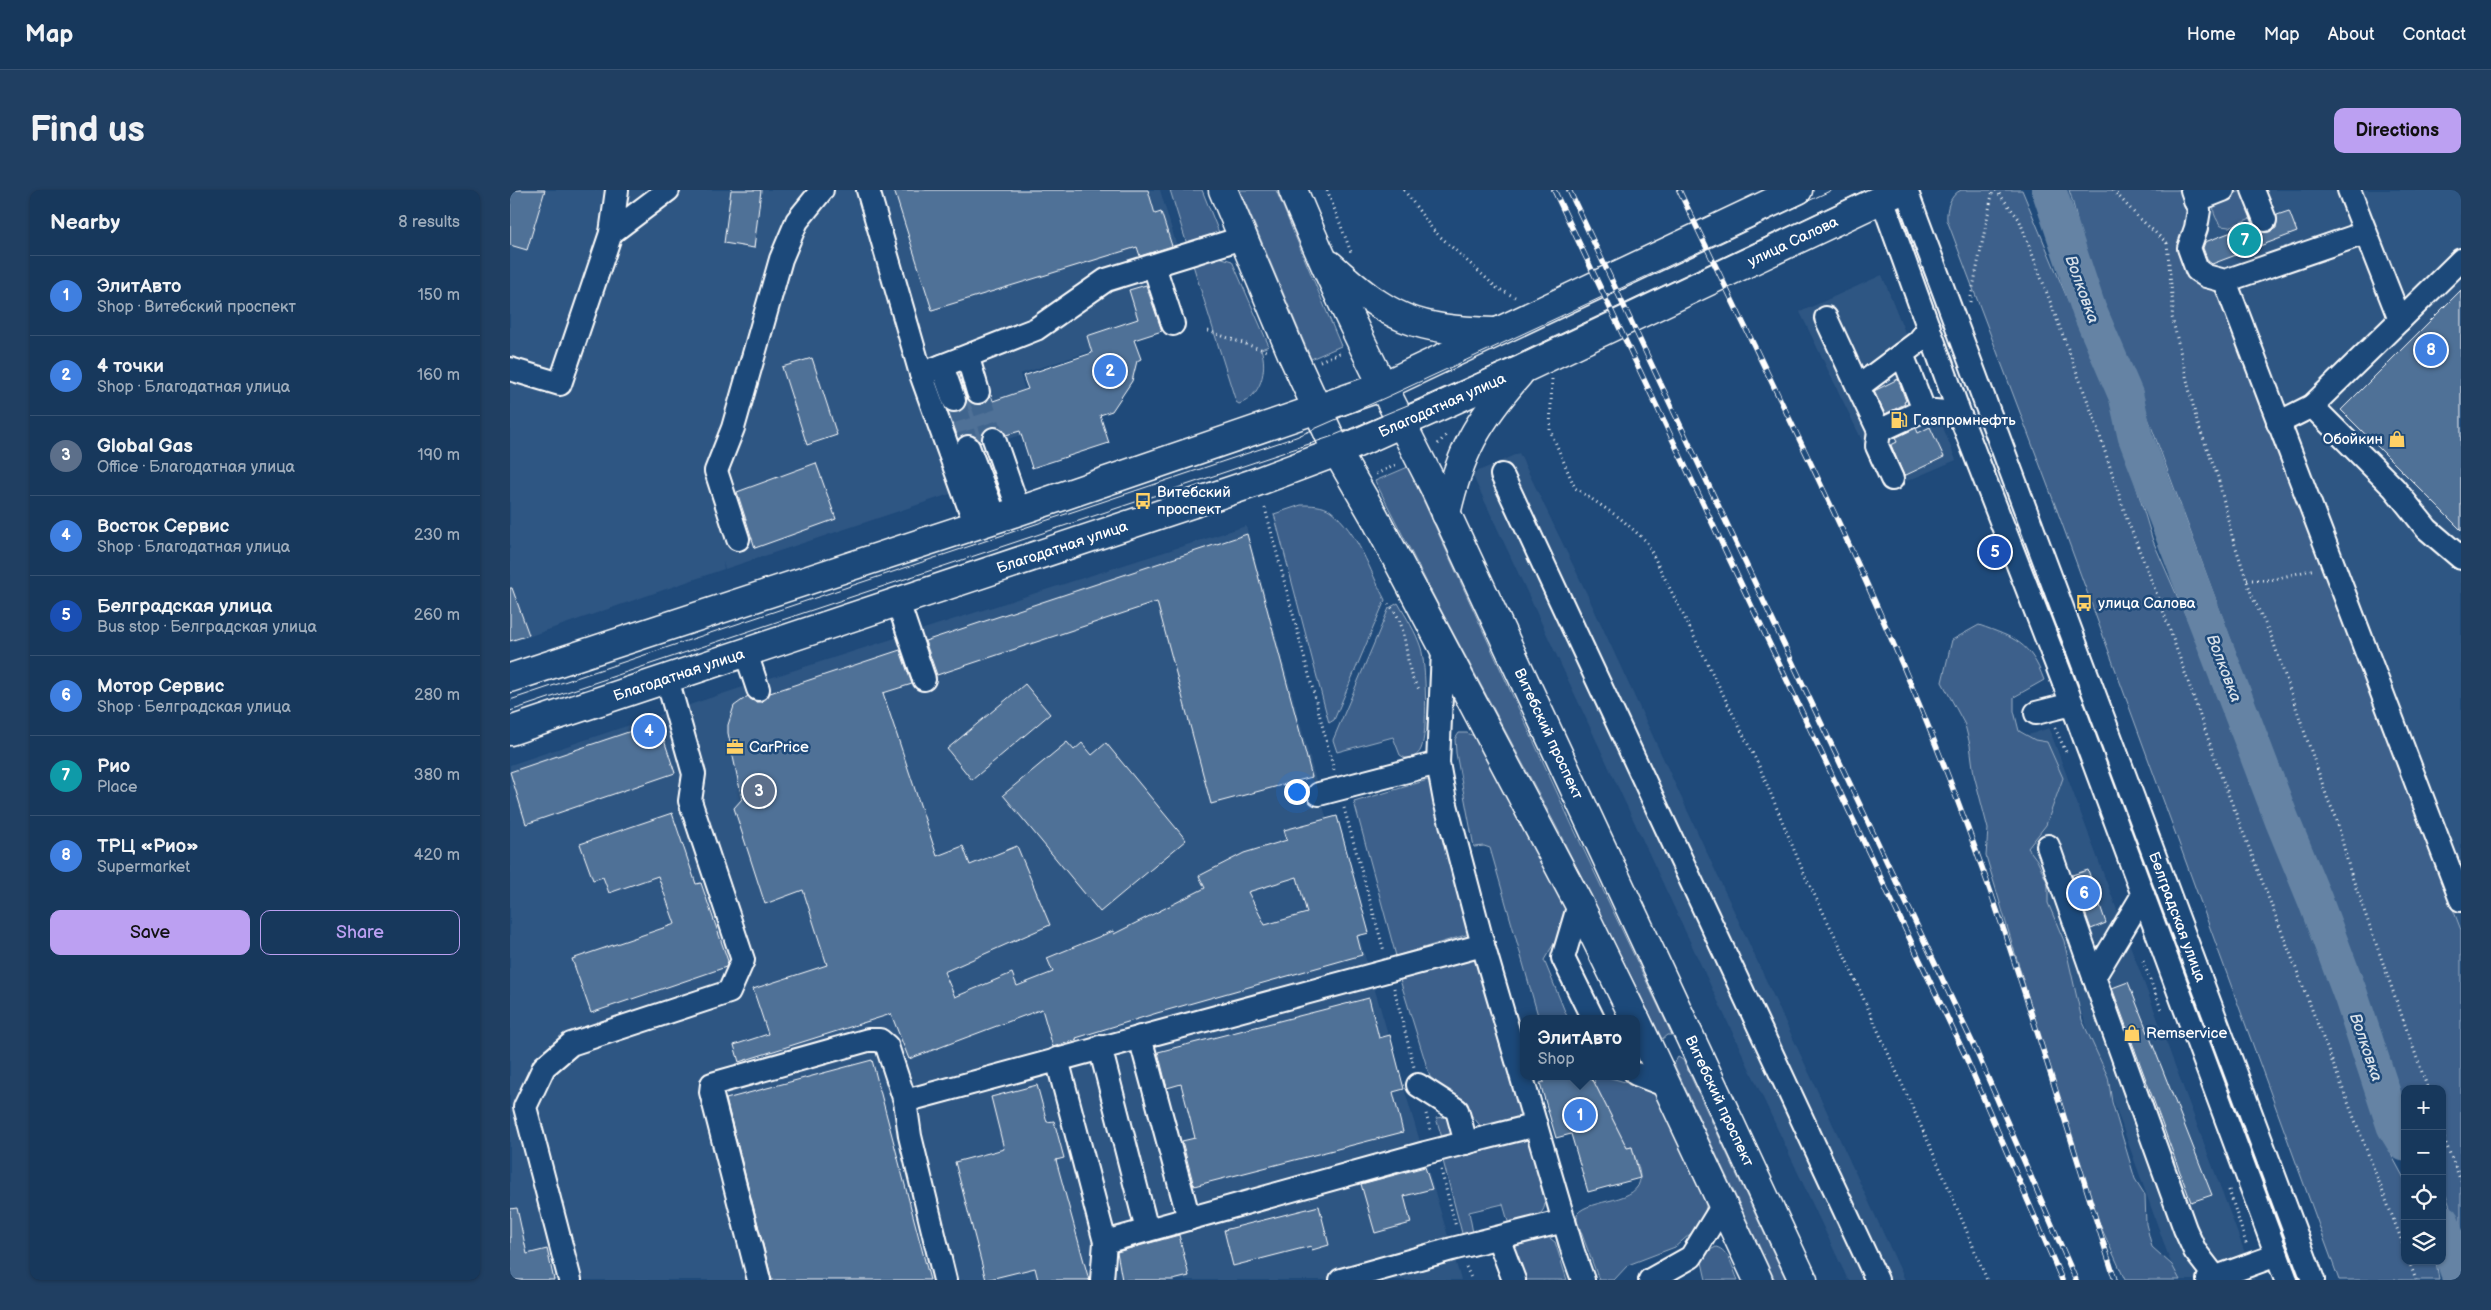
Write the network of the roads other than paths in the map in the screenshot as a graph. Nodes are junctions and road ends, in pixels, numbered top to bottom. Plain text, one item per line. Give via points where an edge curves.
1 (616, 190) edge
2 (668, 190) edge
3 (822, 190) edge
4 (868, 190) edge
5 (1223, 190) edge
6 (1798, 190) edge
7 (2223, 190) edge
8 (2253, 190) edge
9 (2349, 190) edge
10 (1893, 192) edge
11 (1299, 195) edge
12 (2194, 195) edge
13 (2265, 220) dead end
14 (611, 233) junction
15 (2365, 233) junction
16 (1242, 238) junction
17 (1321, 257) junction
18 (2461, 260) edge
19 (1154, 266) junction
20 (2225, 280) junction
21 (1685, 293) joint
22 (1826, 318) dead end
23 (2400, 320) junction
24 (1173, 324) dead end
25 (1929, 328) junction
26 (1499, 332) junction
27 (1902, 354) junction
28 (968, 358) junction
29 (942, 366) junction
30 (510, 369) edge
31 (1524, 369) junction
32 (921, 374) junction
33 (1381, 387) junction
34 (1858, 387) junction
35 (978, 392) tunnel mouth
36 (954, 400) tunnel mouth
37 (2312, 406) junction
38 (1318, 410) junction
39 (1924, 410) junction
40 (1962, 418) junction
41 (1401, 423) junction
42 (2278, 423) junction
43 (1879, 431) junction
44 (994, 439) tunnel mouth
45 (968, 447) tunnel mouth
46 (1337, 452) junction
47 (1502, 475) dead end
48 (1892, 479) dead end
49 (1446, 514) junction
50 (997, 518) junction
51 (738, 539) dead end
52 (2461, 558) edge
53 (898, 602) junction
54 (1444, 651) junction
55 (746, 653) junction
56 (510, 678) edge
57 (666, 679) junction
58 (924, 680) dead end
59 (758, 689) dead end
60 (2072, 704) junction
61 (2036, 713) dead end
62 (510, 731) edge
63 (1438, 762) junction
64 (1329, 791) road end
65 (2048, 846) dead end
66 (2143, 895) junction
67 (2461, 900) edge
68 (1579, 904) junction
69 (1483, 945) junction
70 (2094, 976) junction
71 (1591, 1015) edge
72 (1634, 1015) edge
73 (1640, 1032) edge
74 (1140, 1037) junction
75 (1694, 1045) junction
76 (1100, 1048) junction
77 (1056, 1059) junction
78 (1520, 1071) edge
79 (1654, 1075) edge
80 (1523, 1080) edge
81 (1418, 1086) road end
82 (905, 1101) junction
83 (1536, 1125) junction
84 (1466, 1143) junction
85 (1723, 1205) junction
86 (1189, 1219) junction
87 (1564, 1221) junction
88 (1147, 1230) junction
89 (1498, 1238) junction
90 (1105, 1242) junction
91 (2277, 1255) junction
92 (1680, 1273) edge
93 (2239, 1275) edge
94 (2212, 1279) edge
95 (570, 1280) edge
96 (759, 1280) edge
97 (945, 1280) edge
98 (1102, 1280) edge
99 (1341, 1280) edge
100 (1514, 1280) edge
101 (1583, 1280) edge
102 (1650, 1280) edge
103 (1758, 1280) edge
104 (1803, 1280) edge
105 (1877, 1280) edge
106 (2286, 1280) edge
107 (2313, 1280) edge

1 - 14 street
2 - 14 street
3 - 51 street via 797,222 782,259 733,428 716,471
4 - 32 street
5 - 16 main road
6 - 26 main road
7 - 12 street
8 - 13 street
9 - 15 street
10 - 21 main road, улица Салова
10 - 25 street, Белградская улица
10 - 107 street, Белградская улица
11 - 17 main road, Витебский проспект
12 - 20 street via 2199,210 2189,248 2197,270 2206,276
14 - 30 street via 560,384
15 - 20 street
15 - 23 street
16 - 19 street
16 - 38 main road
17 - 26 main road via 1372,302 1409,321 1452,329
17 - 33 main road, Витебский проспект
18 - 23 street
19 - 24 street
19 - 28 street via 1106,280 1036,329
20 - 42 street
21 - 31 main road, Благодатная улица
22 - 34 street
23 - 37 street
25 - 27 street
25 - 40 street, Белградская улица
26 - 33 main road
27 - 34 street
27 - 39 street
28 - 29 street
28 - 35 street
29 - 32 street
29 - 36 street
31 - 41 main road, Благодатная улица
31 - 49 main road via 1489,412 1467,446 1453,482
32 - 50 street
33 - 38 main road
33 - 41 main road, Витебский проспект
34 - 43 street
37 - 42 street
37 - 52 street via 2394,488 2427,529
38 - 46 main road
38 - 50 main road
39 - 40 street
39 - 43 street
40 - 60 street, Белградская улица
41 - 46 main road, Благодатная улица
41 - 49 main road, Витебский проспект
42 - 67 street
43 - 48 street via 1878,446
44 - 50 street
45 - 50 street
46 - 53 main road, Благодатная улица via 1263,480
46 - 54 main road
47 - 105 street
49 - 75 main road, Витебский проспект
50 - 56 main road
53 - 55 main road, Благодатная улица
53 - 58 street
54 - 63 street
54 - 68 main road
55 - 57 main road, Благодатная улица
55 - 59 street
57 - 62 main road, Благодатная улица
57 - 95 street via 694,774 690,801 743,960 729,992 571,1044 544,1067 525,1107
60 - 61 street
60 - 66 street, Белградская улица
63 - 64 street
63 - 69 street via 1445,801
65 - 70 street
66 - 70 street
66 - 91 street, Белградская улица
68 - 71 street via 1563,958
68 - 72 main road
69 - 74 street
69 - 78 street
70 - 94 street via 2185,1230
73 - 79 main road
74 - 76 street
74 - 86 street
75 - 79 main road via 1673,1047 1662,1054
75 - 104 main road, Витебский проспект
76 - 77 street
76 - 88 street
77 - 82 street
77 - 90 street
79 - 85 main road
80 - 83 street
81 - 84 street via 1457,1110
82 - 96 street via 887,1046 880,1040 868,1040 712,1084 711,1092
82 - 97 street via 910,1136
83 - 84 street
83 - 87 street
84 - 86 street
85 - 92 street
85 - 103 main road
86 - 88 street
87 - 89 street
87 - 101 street
88 - 90 street
89 - 99 street
89 - 100 street
90 - 98 street
91 - 93 street
91 - 106 street, Белградская улица
92 - 102 street
93 - 94 street

